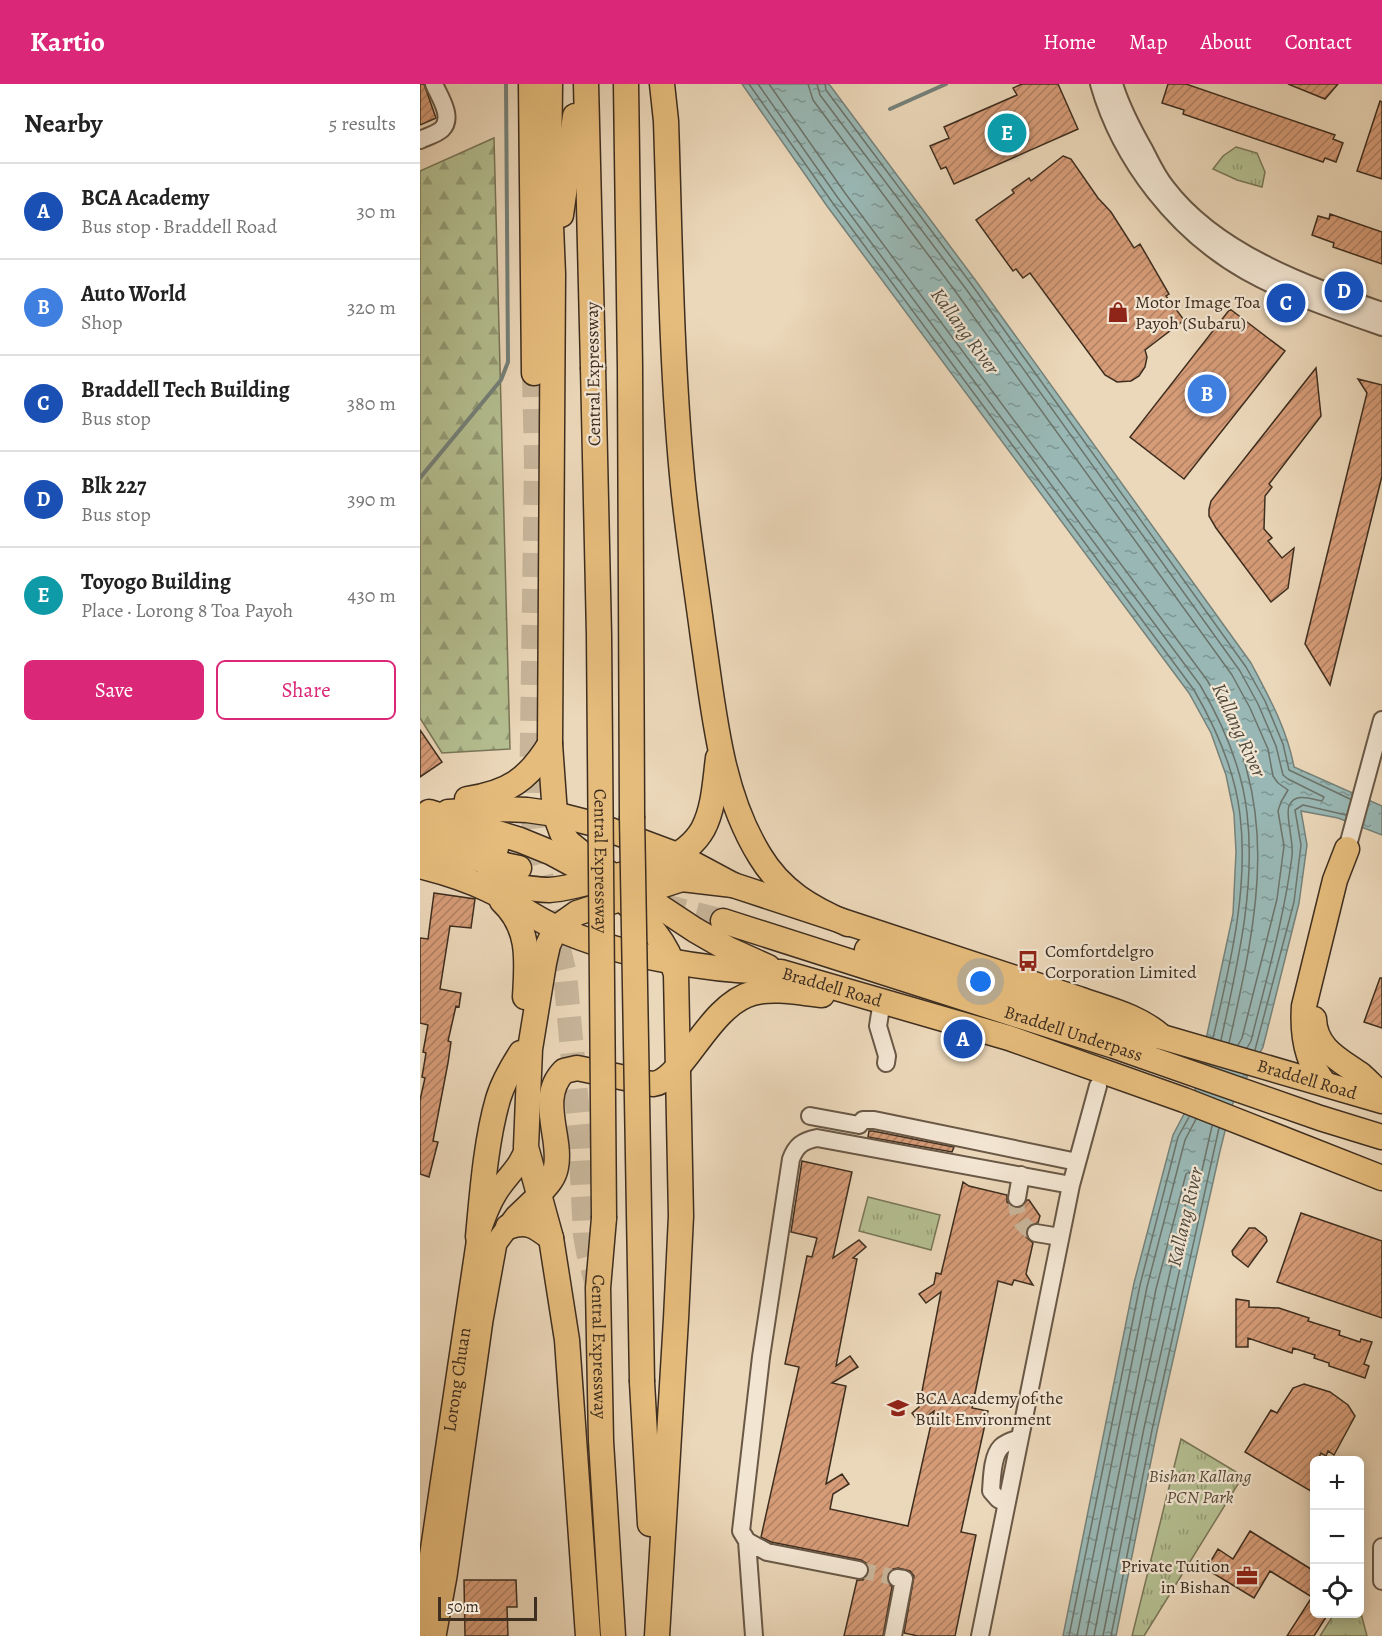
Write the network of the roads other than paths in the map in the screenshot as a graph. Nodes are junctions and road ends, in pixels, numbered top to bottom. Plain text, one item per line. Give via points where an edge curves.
1 (434, 84) edge
2 (531, 84) edge
3 (550, 84) edge
4 (579, 84) edge
5 (586, 84) edge
6 (626, 84) edge
7 (637, 84) edge
8 (662, 84) edge
9 (672, 84) edge
10 (1099, 84) edge
11 (1114, 84) edge
12 (666, 121) junction
13 (420, 140) edge
14 (627, 167) junction
15 (1250, 265) junction
16 (553, 274) junction
17 (1382, 311) edge
18 (1382, 327) edge
19 (534, 373) tunnel mouth
20 (1382, 720) edge
21 (550, 744) junction
22 (719, 744) junction
23 (422, 813) edge
24 (555, 814) junction
25 (1349, 844) joint
26 (420, 847) edge
27 (552, 853) junction
28 (677, 855) junction
29 (420, 866) edge
30 (444, 872) junction
31 (618, 886) junction
32 (489, 890) junction
33 (550, 890) junction
34 (728, 904) junction
35 (848, 924) junction
36 (557, 928) junction
37 (1317, 957) junction
38 (672, 960) junction
39 (781, 972) junction
40 (874, 999) junction
41 (1162, 1037) junction
42 (521, 1053) junction
43 (886, 1063) dead end
44 (678, 1067) junction
45 (1324, 1083) junction
46 (1098, 1086) dead end
47 (1382, 1095) edge
48 (1382, 1101) edge
49 (810, 1116) dead end
50 (1320, 1118) junction
51 (859, 1125) junction
52 (1382, 1137) edge
53 (856, 1146) junction
54 (1382, 1146) edge
55 (526, 1147) junction
56 (1077, 1162) junction
57 (1021, 1175) junction
58 (1382, 1178) edge
59 (1071, 1185) junction
60 (538, 1195) junction
61 (1017, 1198) tunnel mouth
62 (507, 1227) junction
63 (1036, 1233) tunnel mouth
64 (478, 1237) junction
65 (1060, 1237) junction
66 (551, 1238) junction
67 (747, 1541) junction
68 (1382, 1547) edge
69 (859, 1570) tunnel mouth
70 (897, 1578) dead end
71 (1382, 1581) edge
72 (420, 1626) edge
73 (435, 1636) edge
74 (588, 1636) edge
75 (613, 1636) edge
76 (656, 1636) edge
77 (754, 1636) edge
78 (893, 1636) edge
79 (980, 1636) edge

1 - 13 street via 447,115 446,123 441,130
2 - 19 highway
3 - 16 highway
4 - 16 highway
5 - 75 highway, Central Expressway, bridge via 599,647 604,1218 598,1288 601,1441
6 - 14 highway, Central Expressway
7 - 14 highway
8 - 12 highway
9 - 12 highway
10 - 15 street via 1120,136 1165,205 1209,246
11 - 15 street via 1132,128 1165,186
12 - 22 highway via 682,476
14 - 76 highway, Central Expressway, bridge via 631,781 642,1382
15 - 17 street
15 - 18 street via 1320,305
16 - 21 highway
20 - 25 street
21 - 23 highway via 531,771 502,791 452,801
21 - 24 highway
22 - 28 highway via 713,798 703,829
22 - 35 highway via 746,829 768,868 803,902
23 - 24 highway via 505,809
23 - 26 highway via 521,862
23 - 27 highway via 520,840
24 - 28 highway via 616,831
24 - 31 highway via 568,842
25 - 37 highway via 1335,880
27 - 31 highway
27 - 33 highway via 558,869
28 - 31 highway
28 - 34 highway
29 - 30 highway, Braddell Road
30 - 32 highway, Braddell Road
30 - 33 highway
31 - 33 highway
31 - 34 highway via 682,879
31 - 36 highway
31 - 38 highway via 662,940
31 - 39 highway via 728,949
32 - 36 highway, Braddell Road
32 - 42 highway via 512,912 526,942
34 - 35 highway
34 - 41 highway, Braddell Underpass via 1128,1032
34 - 50 highway, Braddell Underpass via 1114,1047
35 - 41 highway via 1135,1019
36 - 38 highway, Braddell Road via 617,949
36 - 55 highway via 548,945 530,1049
37 - 45 highway via 1304,1006 1304,1026 1308,1054
37 - 47 highway via 1317,1034 1324,1048
38 - 39 highway, Braddell Road via 748,972
38 - 44 highway via 676,974
39 - 40 highway, Braddell Road
40 - 43 street
40 - 44 highway via 751,993 723,1010
40 - 58 highway, Braddell Road via 992,1032 1184,1100
41 - 45 highway, Braddell Road
42 - 55 highway via 521,1143
42 - 64 highway via 498,1098
44 - 60 highway via 654,1084 577,1068 564,1071 554,1086 551,1102 557,1166 552,1180
44 - 76 highway via 681,1216
45 - 48 highway, Braddell Road
46 - 56 street
49 - 51 street
50 - 52 highway, Braddell Road
50 - 54 highway
51 - 53 street
51 - 56 street via 863,1120 874,1120
53 - 57 street
53 - 67 street via 817,1138 806,1140 795,1147 791,1160 758,1380 741,1531
55 - 60 highway
55 - 64 main road, Lorong Chuan via 523,1159 488,1208
56 - 59 street
57 - 59 street
57 - 61 street
59 - 65 street
60 - 62 main road, Lorong Chuan
60 - 66 highway
62 - 66 highway via 528,1224
62 - 73 main road, Lorong Chuan via 496,1243 491,1268
63 - 65 street
64 - 72 main road, Lorong Chuan
65 - 79 street
66 - 74 highway via 567,1340
67 - 69 street via 767,1552
67 - 77 street
68 - 71 street
70 - 78 street via 904,1579

